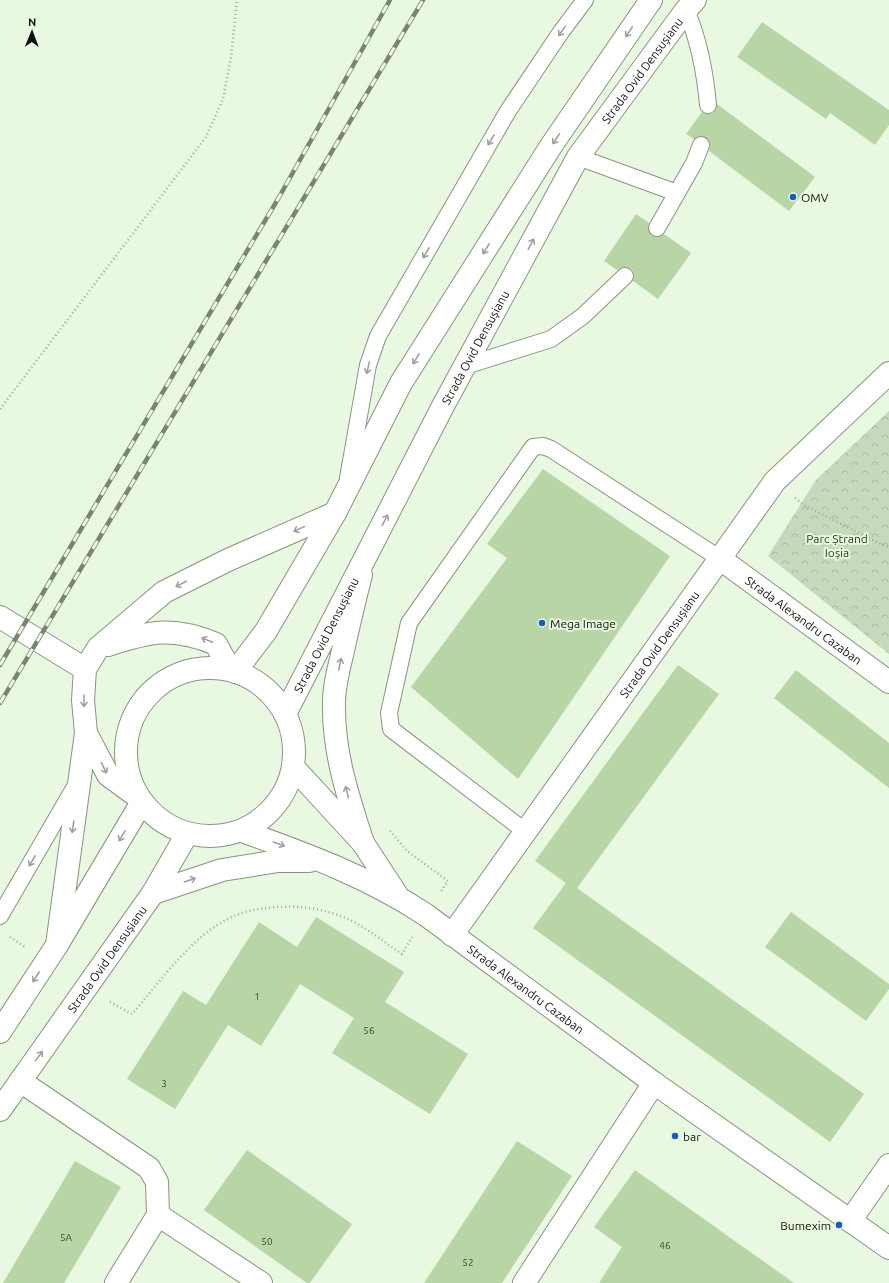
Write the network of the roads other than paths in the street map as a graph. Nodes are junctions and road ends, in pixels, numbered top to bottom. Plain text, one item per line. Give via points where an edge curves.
1 (585, 0) edge
2 (651, 0) edge
3 (690, 5) edge
4 (708, 105) dead end
5 (701, 145) dead end
6 (578, 157) junction
7 (677, 193) junction
8 (657, 228) dead end
9 (625, 276) dead end
10 (466, 366) junction
11 (889, 373) edge
12 (340, 504) junction
13 (366, 554) junction
14 (720, 558) junction
15 (0, 617) edge
16 (98, 648) junction
17 (85, 669) junction
18 (232, 671) junction
19 (889, 682) edge
20 (286, 714) junction
21 (86, 733) junction
22 (294, 768) junction
23 (80, 778) junction
24 (140, 800) junction
25 (242, 831) junction
26 (526, 832) junction
27 (187, 834) junction
28 (363, 843) junction
29 (324, 861) junction
30 (153, 893) junction
31 (397, 895) junction
32 (0, 916) edge
33 (452, 935) junction
34 (57, 945) junction
35 (0, 1032) edge
36 (20, 1081) junction
37 (654, 1083) junction
38 (0, 1110) edge
39 (889, 1165) edge
40 (158, 1216) junction
41 (850, 1221) junction
42 (889, 1248) edge
43 (116, 1283) edge
44 (261, 1283) edge
45 (524, 1283) edge

1 -> 12 lane via 508,111 378,336 368,365
2 -> 12 main road via 551,146 401,383
3 - 4 lane
3 - 6 main road, Strada Ovid Densușianu
5 - 7 lane
6 - 7 lane
10 -> 6 main road, Strada Ovid Densușianu
7 - 8 lane
9 - 10 lane via 583,316 551,339
13 -> 10 main road, Strada Ovid Densușianu
11 - 14 main road, Strada Ovid Densușianu via 775,482
12 -> 16 main road via 164,592
12 - 18 main road via 266,631
13 - 20 main road, Strada Ovid Densușianu
28 -> 13 main road via 340,765 335,736 334,702 349,623
14 - 19 main road, Strada Alexandru Cazaban
14 - 26 main road, Strada Ovid Densușianu
14 - 26 lane via 551,449 543,446 533,447 410,623 389,714 391,729
15 - 17 main road
16 - 17 main road
18 -> 16 main road via 216,644 193,635 168,632 140,634
17 -> 21 main road via 83,700
18 - 20 main road via 255,681 273,695
18 - 24 main road via 208,668 186,671 148,694 136,712 128,733 126,755 129,777
20 - 22 main road via 294,740
21 - 23 main road
21 -> 24 main road via 108,775
22 - 25 main road via 284,795 266,816
22 - 28 main road, Strada Alexandru Cazaban
23 -> 32 lane
23 -> 34 main road
24 - 27 main road via 162,822
24 -> 34 main road
25 - 27 main road via 215,837
25 -> 29 main road, Strada Alexandru Cazaban
26 - 33 main road, Strada Ovid Densușianu
27 - 30 main road, Strada Ovid Densușianu
28 - 31 main road, Strada Alexandru Cazaban
30 -> 29 main road via 222,870 278,861
29 - 31 main road, Strada Alexandru Cazaban
36 -> 30 main road, Strada Ovid Densușianu
31 - 33 main road, Strada Alexandru Cazaban
33 - 37 main road, Strada Alexandru Cazaban
34 -> 35 main road
36 - 38 main road, Strada Ovid Densușianu
36 - 40 main road via 148,1168 157,1182
37 - 41 main road, Strada Alexandru Cazaban
37 - 45 main road
39 - 41 main road
40 - 43 main road
40 - 44 main road
41 - 42 main road, Strada Alexandru Cazaban

